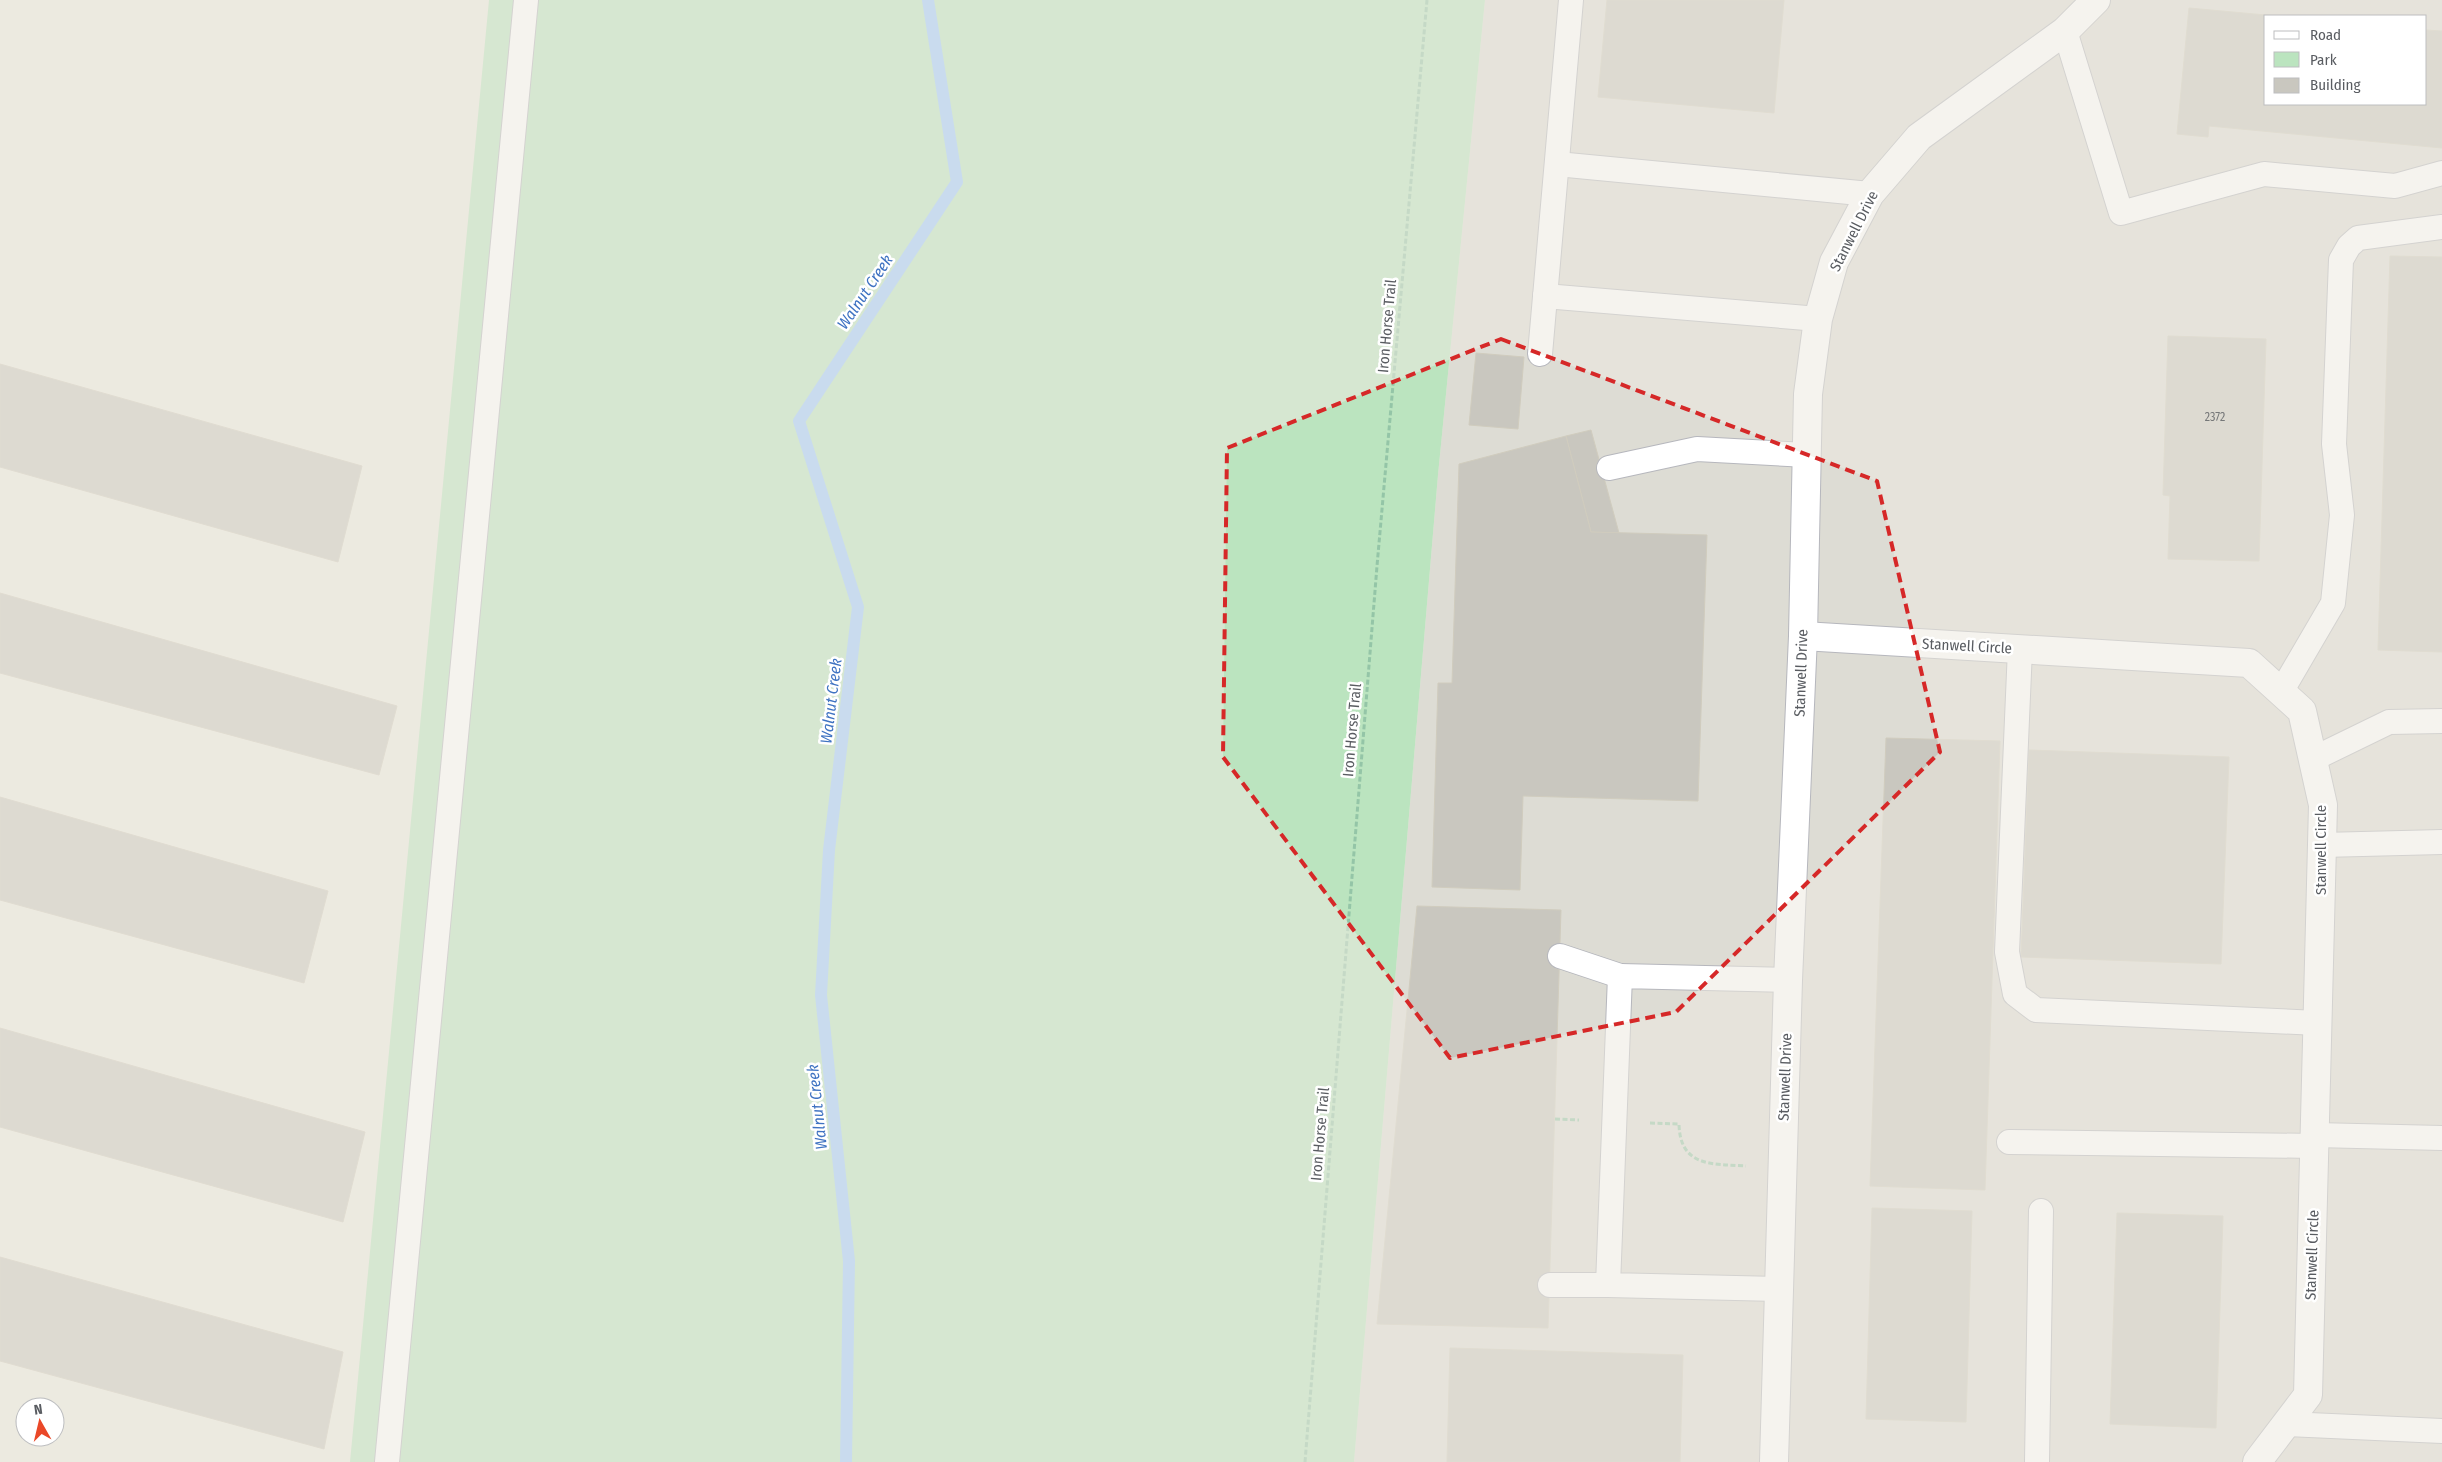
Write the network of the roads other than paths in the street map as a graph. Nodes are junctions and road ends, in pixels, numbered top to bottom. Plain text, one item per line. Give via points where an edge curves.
1 (526, 0) edge
2 (1571, 0) edge
3 (2096, 0) edge
4 (2066, 31) junction
5 (1557, 164) junction
6 (2442, 173) edge
7 (1870, 194) junction
8 (2442, 227) edge
9 (1545, 296) junction
10 (1818, 319) junction
11 (1540, 354) dead end
12 (1807, 455) junction
13 (1609, 468) dead end
14 (1803, 636) junction
15 (2020, 649) junction
16 (2281, 692) junction
17 (2442, 720) edge
18 (2313, 759) junction
19 (2442, 842) edge
20 (2322, 845) junction
21 (1560, 956) dead end
22 (1620, 976) junction
23 (1788, 980) junction
24 (2318, 1022) junction
25 (2442, 1138) edge
26 (2315, 1141) junction
27 (2009, 1142) dead end
28 (2042, 1211) dead end
29 (1550, 1285) dead end
30 (1608, 1285) junction
31 (1778, 1289) junction
32 (2287, 1424) junction
33 (2442, 1431) edge
34 (387, 1462) edge
35 (1774, 1462) edge
36 (2037, 1462) edge
37 (2257, 1462) edge

1 - 34 lane
2 - 5 lane
3 - 4 street, Stanwell Drive
4 - 6 lane via 2121,212 2264,174 2395,186
4 - 7 street, Stanwell Drive via 1920,137
5 - 7 lane
5 - 9 lane
7 - 10 street, Stanwell Drive via 1834,262
8 - 16 lane via 2358,238 2341,260 2334,444 2342,515 2333,603
9 - 10 lane
9 - 11 lane
10 - 12 street, Stanwell Drive via 1808,394
12 - 13 lane via 1697,448
12 - 14 street, Stanwell Drive
14 - 15 street, Stanwell Circle
14 - 23 street, Stanwell Drive
15 - 16 street, Stanwell Circle via 2249,663
15 - 24 lane via 2008,952 2015,994 2036,1010
16 - 18 street, Stanwell Circle via 2302,711
17 - 18 lane via 2389,722
18 - 20 street, Stanwell Circle via 2323,805
19 - 20 lane
20 - 24 street, Stanwell Circle
21 - 22 lane
22 - 23 lane
22 - 30 lane
23 - 31 street, Stanwell Drive
24 - 26 street, Stanwell Circle
25 - 26 lane
26 - 27 lane
26 - 32 street, Stanwell Circle via 2308,1395
28 - 36 lane
29 - 30 lane
30 - 31 lane
31 - 35 street, Stanwell Drive
32 - 33 lane
32 - 37 street, Stanwell Circle

